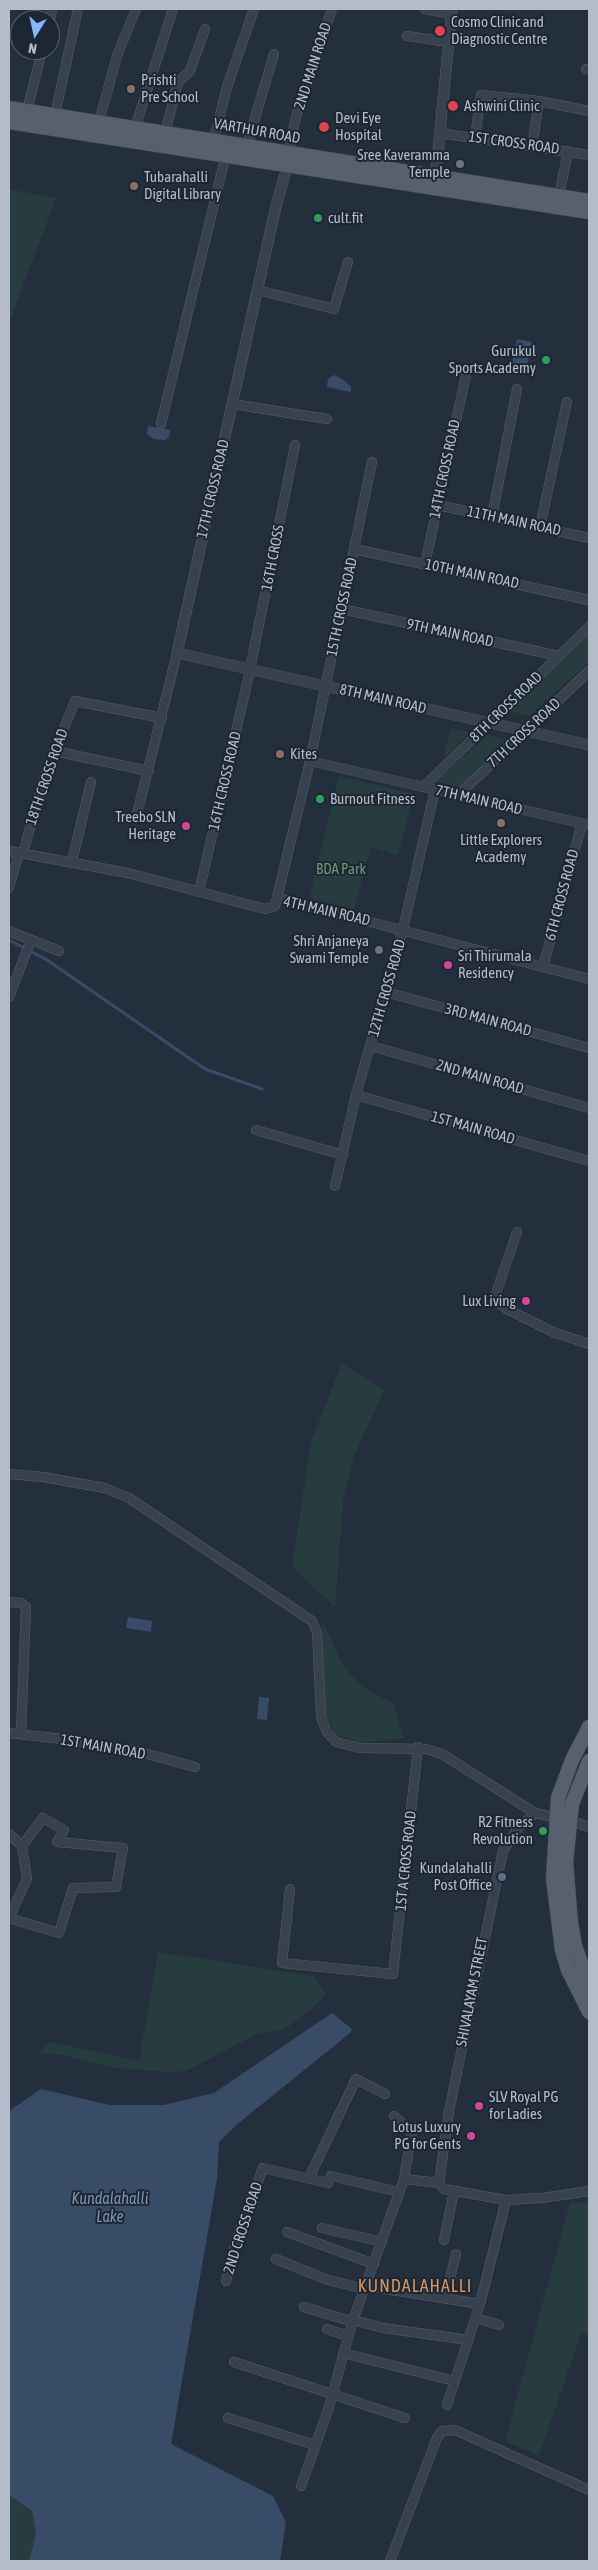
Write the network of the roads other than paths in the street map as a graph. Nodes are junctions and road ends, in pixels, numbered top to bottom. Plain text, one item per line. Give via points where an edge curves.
1 (78, 9) edge
2 (136, 9) edge
3 (173, 9) edge
4 (254, 9) edge
5 (332, 9) edge
6 (425, 9) edge
7 (452, 12) edge
8 (205, 28) dead end
9 (407, 36) dead end
10 (448, 42) junction
11 (274, 54) dead end
12 (40, 60) edge
13 (539, 101) junction
14 (9, 108) edge
15 (589, 111) edge
16 (55, 115) junction
17 (26, 118) junction
18 (9, 122) edge
19 (99, 122) junction
20 (135, 128) junction
21 (165, 133) junction
22 (439, 133) junction
23 (475, 138) junction
24 (214, 139) junction
25 (247, 145) junction
26 (532, 146) junction
27 (568, 151) junction
28 (226, 154) junction
29 (589, 155) edge
30 (288, 158) junction
31 (435, 182) junction
32 (559, 196) junction
33 (589, 201) edge
34 (589, 212) edge
35 (348, 262) dead end
36 (258, 290) junction
37 (466, 375) dead end
38 (517, 389) dead end
39 (567, 402) dead end
40 (232, 404) junction
41 (326, 419) dead end
42 (161, 424) dead end
43 (295, 445) dead end
44 (372, 462) dead end
45 (438, 505) junction
46 (492, 517) junction
47 (540, 527) junction
48 (589, 537) edge
49 (354, 549) junction
50 (425, 564) junction
51 (589, 600) edge
52 (342, 609) junction
53 (589, 627) edge
54 (176, 654) junction
55 (559, 656) junction
56 (250, 670) junction
57 (589, 671) edge
58 (325, 686) junction
59 (162, 718) junction
60 (489, 723) junction
61 (526, 731) junction
62 (589, 745) edge
63 (54, 751) junction
64 (310, 761) junction
65 (149, 771) junction
66 (91, 782) dead end
67 (424, 787) junction
68 (435, 790) junction
69 (458, 795) junction
70 (137, 814) dead end
71 (586, 824) edge
72 (9, 851) edge
73 (21, 853) junction
74 (72, 861) junction
75 (9, 888) edge
76 (199, 892) junction
77 (278, 898) junction
78 (403, 930) junction
79 (9, 931) edge
80 (28, 947) junction
81 (59, 952) dead end
82 (542, 967) junction
83 (589, 979) edge
84 (386, 992) junction
85 (9, 997) edge
86 (371, 1046) junction
87 (589, 1048) edge
88 (356, 1095) junction
89 (589, 1108) edge
90 (256, 1130) dead end
91 (340, 1154) junction
92 (589, 1162) edge
93 (335, 1186) dead end
94 (517, 1232) dead end
95 (589, 1344) edge
96 (9, 1476) edge
97 (9, 1602) edge
98 (589, 1727) edge
99 (9, 1733) edge
100 (21, 1734) junction
101 (418, 1747) junction
102 (589, 1761) edge
103 (195, 1767) dead end
104 (535, 1813) junction
105 (555, 1816) junction
106 (569, 1820) junction
107 (589, 1827) edge
108 (9, 1834) edge
109 (22, 1846) junction
110 (290, 1889) dead end
111 (589, 1985) edge
112 (589, 2012) edge
113 (385, 2094) dead end
114 (394, 2116) dead end
115 (309, 2178) junction
116 (404, 2179) junction
117 (439, 2184) junction
118 (454, 2191) junction
119 (589, 2191) edge
120 (399, 2192) junction
121 (506, 2200) junction
122 (322, 2228) dead end
123 (287, 2232) dead end
124 (444, 2240) dead end
125 (382, 2242) junction
126 (456, 2254) dead end
127 (276, 2259) dead end
128 (374, 2264) junction
129 (226, 2281) dead end
130 (365, 2288) junction
131 (445, 2299) junction
132 (480, 2304) junction
133 (304, 2307) dead end
134 (476, 2318) junction
135 (353, 2321) junction
136 (499, 2325) dead end
137 (327, 2329) dead end
138 (348, 2336) junction
139 (468, 2340) junction
140 (343, 2353) junction
141 (234, 2362) dead end
142 (455, 2381) junction
143 (331, 2394) junction
144 (448, 2405) dead end
145 (228, 2418) dead end
146 (405, 2418) dead end
147 (315, 2445) junction
148 (302, 2486) dead end
149 (589, 2490) edge
150 (390, 2561) edge

1 - 16 street
2 - 19 street via 117,56
3 - 20 street
4 - 24 street via 227,87
5 - 30 street, 2ND MAIN ROAD via 297,113
6 - 7 street
7 - 10 street
8 - 21 street via 190,71 178,82
9 - 10 street
10 - 22 street
11 - 25 street
12 - 17 street
13 - 15 street
13 - 23 street via 481,95
13 - 26 street
14 - 17 main road, VARTHUR ROAD
16 - 17 main road, VARTHUR ROAD
16 - 19 main road, VARTHUR ROAD
17 - 18 main road, VARTHUR ROAD
17 - 28 main road, VARTHUR ROAD
19 - 20 main road, VARTHUR ROAD
20 - 21 main road, VARTHUR ROAD
21 - 24 main road, VARTHUR ROAD
22 - 23 street, 1ST CROSS ROAD
22 - 31 street
23 - 26 street, 1ST CROSS ROAD
24 - 25 main road, VARTHUR ROAD
25 - 30 main road, VARTHUR ROAD
26 - 27 street, 1ST CROSS ROAD
27 - 29 street, 1ST CROSS ROAD
27 - 32 street
28 - 30 main road, VARTHUR ROAD
28 - 42 street
30 - 31 main road, VARTHUR ROAD
30 - 36 street, 17TH CROSS ROAD
31 - 32 main road, VARTHUR ROAD
31 - 34 main road, VARTHUR ROAD
32 - 33 main road, VARTHUR ROAD
35 - 36 street via 334,309
36 - 40 street, 17TH CROSS ROAD
37 - 45 street, 14TH CROSS ROAD
38 - 46 street
39 - 47 street
40 - 41 street
40 - 54 street, 17TH CROSS ROAD
43 - 56 street, 16TH CROSS
44 - 49 street, 15TH CROSS ROAD
45 - 46 street, 11TH MAIN ROAD
45 - 50 street, 14TH CROSS ROAD
46 - 47 street, 11TH MAIN ROAD
47 - 48 street, 11TH MAIN ROAD
49 - 50 street, 10TH MAIN ROAD
49 - 52 street, 15TH CROSS ROAD
50 - 51 street, 10TH MAIN ROAD
52 - 55 street, 9TH MAIN ROAD
52 - 58 street, 15TH CROSS ROAD
53 - 55 street, 8TH CROSS ROAD
54 - 56 street, 8TH MAIN ROAD
54 - 59 street, 17TH CROSS ROAD
55 - 60 street, 8TH CROSS ROAD
56 - 58 street, 8TH MAIN ROAD
56 - 76 street, 16TH CROSS ROAD
57 - 61 street, 7TH CROSS ROAD
58 - 60 street, 8TH MAIN ROAD
58 - 64 street, 15TH CROSS ROAD
59 - 63 street, 18TH CROSS ROAD via 75,702
59 - 65 street, 17TH CROSS ROAD
60 - 61 street, 8TH MAIN ROAD
60 - 67 street, 8TH CROSS ROAD
61 - 62 street, 8TH MAIN ROAD
61 - 69 street, 7TH CROSS ROAD
63 - 65 street
63 - 73 street, 18TH CROSS ROAD
64 - 67 street, 7TH MAIN ROAD
64 - 77 street, 15TH CROSS ROAD
65 - 70 street, 17TH CROSS ROAD
66 - 74 street
67 - 68 street, 7TH MAIN ROAD
68 - 69 street, 7TH MAIN ROAD
68 - 78 street, 12TH CROSS ROAD
69 - 71 street, 7TH MAIN ROAD
71 - 82 street, 6TH CROSS ROAD
72 - 73 street, 4TH MAIN ROAD
73 - 74 street, 4TH MAIN ROAD
73 - 75 street, 18TH CROSS ROAD
74 - 76 street, 4TH MAIN ROAD
76 - 77 street, 4TH MAIN ROAD via 265,909 275,906
77 - 78 street, 4TH MAIN ROAD
78 - 82 street, 4TH MAIN ROAD
78 - 84 street, 12TH CROSS ROAD
79 - 80 street
80 - 81 street
80 - 85 street
82 - 83 street, 4TH MAIN ROAD
84 - 86 street, 12TH CROSS ROAD
84 - 87 street, 3RD MAIN ROAD
86 - 88 street, 12TH CROSS ROAD
86 - 89 street, 2ND MAIN ROAD
88 - 91 street, 12TH CROSS ROAD
88 - 92 street, 1ST MAIN ROAD
90 - 91 street
91 - 93 street, 12TH CROSS ROAD
94 - 95 street via 494,1300 552,1332
96 - 101 street via 108,1491 143,1506 312,1621 317,1632 321,1717 336,1742 360,1748
97 - 100 street via 26,1607
98 - 105 main road via 572,1760
99 - 100 street, 1ST MAIN ROAD
100 - 103 street, 1ST MAIN ROAD via 140,1752
101 - 104 street via 442,1754
101 - 110 street, 1ST A CROSS ROAD via 393,1974 282,1963
102 - 106 main road via 572,1802
104 - 105 street
104 - 117 street, SHIVALAYAM STREET via 517,1829 503,1850 449,2111
105 - 106 street
105 - 112 main road via 553,1878 558,1926 568,1970
106 - 107 street
106 - 111 main road via 566,1862 571,1924
108 - 109 street
109 - 109 street via 43,1818 64,1830 57,1842 123,1848 116,1887 73,1888 59,1932 9,1918 27,1879
113 - 115 street via 356,2079
114 - 116 street via 412,2131
115 - 120 street, 2ND CROSS ROAD via 328,2183 331,2176
115 - 129 street, 2ND CROSS ROAD via 263,2168 236,2241
116 - 117 street
116 - 120 street
117 - 118 street
118 - 121 street
118 - 124 street
119 - 121 street
120 - 125 street
121 - 132 street
122 - 125 street
123 - 128 street
125 - 128 street
126 - 131 street
127 - 130 street via 328,2280
128 - 130 street
130 - 131 street
130 - 135 street
131 - 132 street
132 - 134 street
133 - 135 street
134 - 136 street
134 - 139 street
135 - 138 street
135 - 139 street
137 - 138 street
138 - 140 street
139 - 142 street
140 - 142 street
140 - 143 street
141 - 143 street
142 - 144 street
143 - 146 street
143 - 147 street
145 - 147 street
147 - 148 street
149 - 150 street via 455,2430 442,2430

